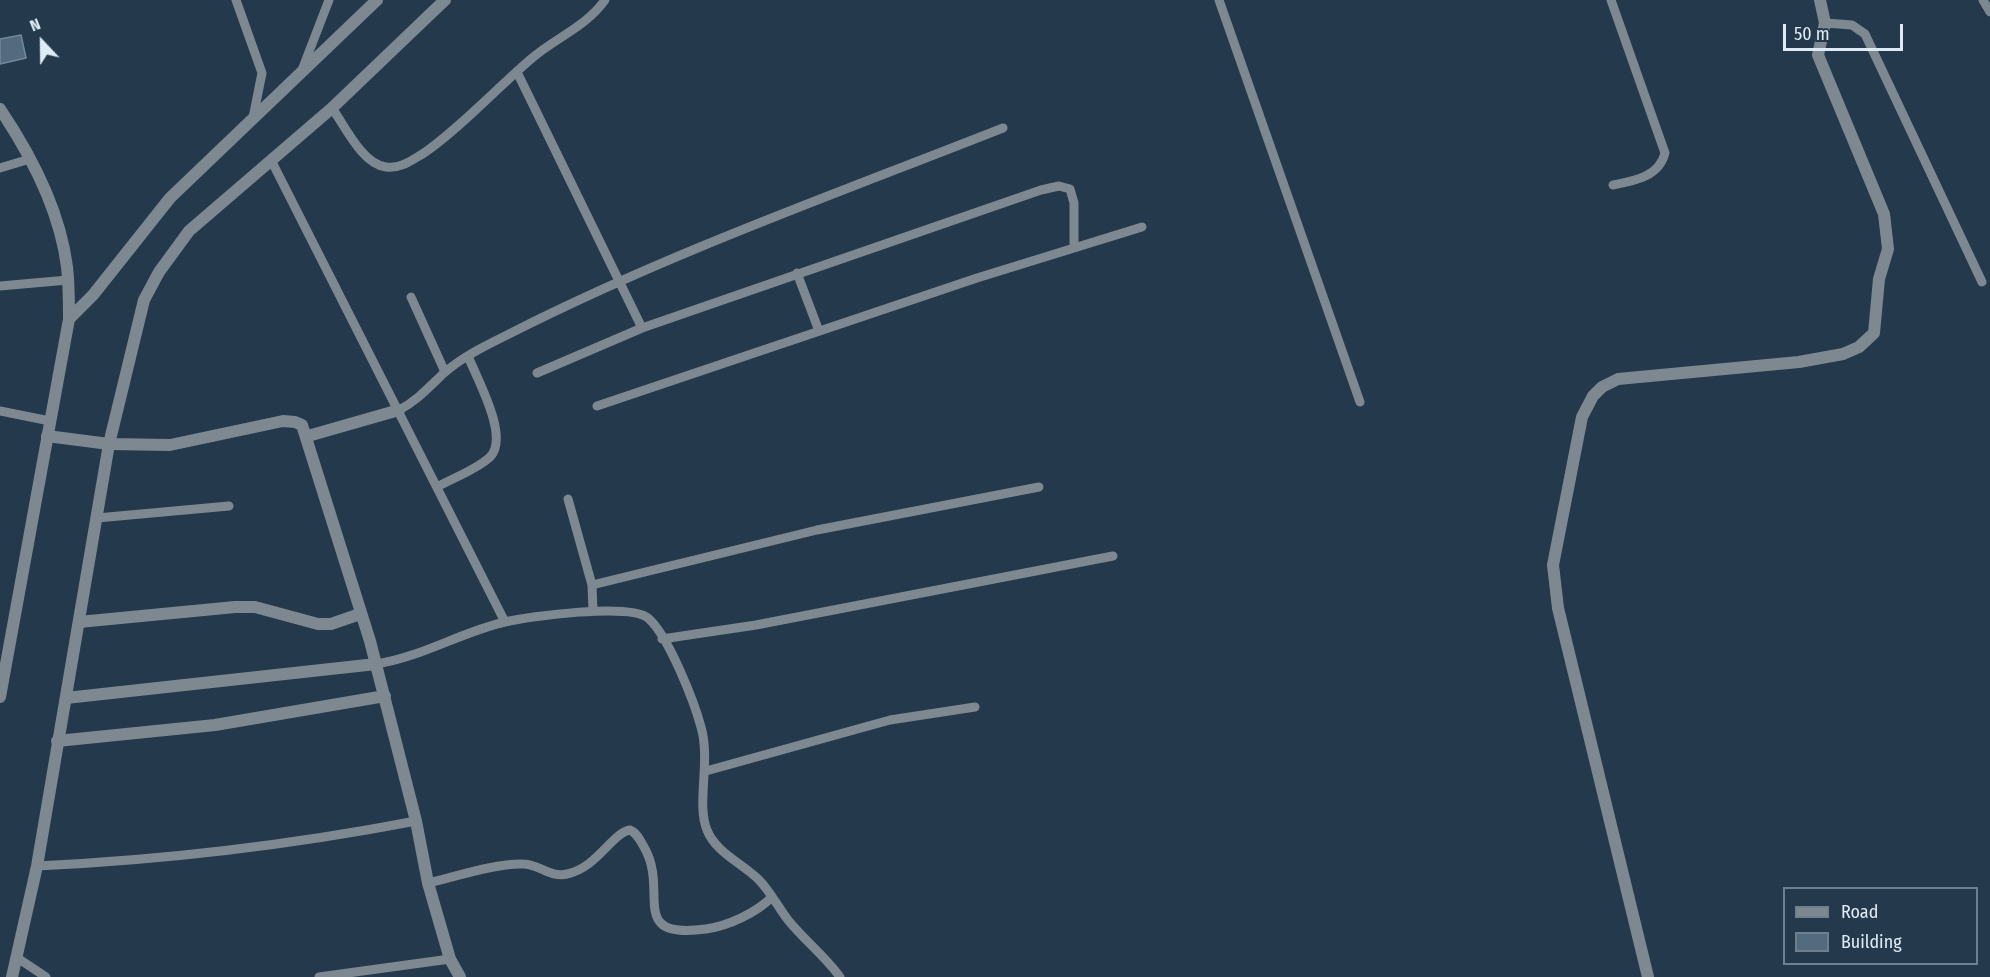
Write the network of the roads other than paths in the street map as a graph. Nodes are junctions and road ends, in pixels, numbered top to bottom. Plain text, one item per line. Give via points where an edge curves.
1 (236, 0) edge
2 (329, 0) edge
3 (376, 0) edge
4 (445, 0) edge
5 (605, 0) edge
6 (1219, 0) edge
7 (1611, 0) edge
8 (1820, 0) edge
9 (1983, 0) edge
10 (1990, 12) edge
11 (1825, 23) junction
12 (517, 72) junction
13 (301, 73) junction
14 (332, 108) junction
15 (0, 109) edge
16 (253, 118) junction
17 (1002, 128) dead end
18 (30, 159) junction
19 (271, 160) junction
20 (0, 168) edge
21 (1613, 185) dead end
22 (1142, 227) dead end
23 (1074, 248) junction
24 (797, 273) junction
25 (68, 280) junction
26 (621, 281) junction
27 (1982, 282) dead end
28 (0, 286) edge
29 (411, 297) dead end
30 (69, 319) junction
31 (642, 328) junction
32 (819, 331) junction
33 (468, 356) junction
34 (445, 372) junction
35 (537, 373) dead end
36 (1360, 402) dead end
37 (597, 406) dead end
38 (399, 410) junction
39 (0, 411) edge
40 (50, 421) junction
41 (47, 436) junction
42 (308, 436) junction
43 (109, 444) junction
44 (1039, 486) dead end
45 (436, 487) junction
46 (568, 499) dead end
47 (229, 506) dead end
48 (97, 518) junction
49 (1113, 556) dead end
50 (592, 585) junction
51 (592, 611) junction
52 (360, 614) junction
53 (79, 622) junction
54 (505, 622) junction
55 (662, 639) junction
56 (376, 664) junction
57 (385, 696) junction
58 (0, 697) edge
59 (66, 698) junction
60 (975, 706) dead end
61 (57, 741) junction
62 (706, 771) junction
63 (416, 821) junction
64 (37, 866) junction
65 (428, 883) junction
66 (772, 897) junction
67 (16, 957) junction
68 (450, 959) junction
69 (12, 977) edge
70 (46, 977) edge
71 (319, 977) edge
72 (460, 977) edge
73 (840, 977) edge
74 (1648, 977) edge

1 - 16 lane via 262,73
2 - 13 lane
3 - 13 street
4 - 14 street
5 - 12 lane via 582,24
6 - 36 lane
7 - 21 lane via 1665,153 1650,174
8 - 11 street
9 - 10 lane
11 - 27 lane via 1852,26 1865,34
11 - 74 street via 1818,55 1887,228 1888,249 1879,279 1874,333 1859,347 1843,354 1799,362 1629,377 1602,387 1582,417 1553,565 1558,608
12 - 14 lane via 427,151 404,165 378,165 362,151
12 - 26 lane
13 - 16 street
14 - 19 street
15 - 18 street
16 - 30 street via 170,198 93,295
17 - 26 lane
18 - 20 lane
18 - 25 street via 60,237
19 - 38 lane
19 - 43 street via 189,231 159,272 144,300
22 - 23 lane
23 - 24 lane via 1072,195 1070,189 1059,186
23 - 32 lane
24 - 31 lane
24 - 32 lane
25 - 28 lane
25 - 30 street
26 - 31 lane
26 - 33 lane
29 - 34 lane
30 - 40 street
31 - 35 lane
32 - 37 lane
33 - 34 lane
33 - 45 lane via 493,419 497,442 489,458
34 - 38 lane via 416,400
38 - 42 street
38 - 45 lane
39 - 40 lane
40 - 41 street
41 - 43 street
41 - 58 street
42 - 43 street via 302,425 290,421 171,445
42 - 52 street
43 - 48 street
44 - 50 lane via 818,531
45 - 54 lane
46 - 50 lane
47 - 48 lane
48 - 53 street
49 - 55 lane via 756,625
50 - 51 lane
51 - 54 lane
51 - 55 lane via 637,612 656,626
52 - 53 street via 331,624 318,624 255,607 235,607
52 - 56 street
53 - 59 street
54 - 56 lane via 418,654
55 - 62 lane via 701,726 707,751
56 - 57 street
56 - 59 street
57 - 61 street via 215,725
57 - 63 street
59 - 61 street
60 - 62 lane via 890,720
61 - 64 street
62 - 66 lane via 703,815 711,839 761,881
63 - 64 lane via 343,835 140,861
63 - 65 street
64 - 67 street
65 - 66 lane via 525,864 547,873 568,874 600,857 618,836 630,830 638,836 650,858 655,883 654,909 666,929 677,932 713,928 757,909
65 - 68 street
66 - 73 lane
67 - 69 street
67 - 70 lane
68 - 71 lane
68 - 72 street

